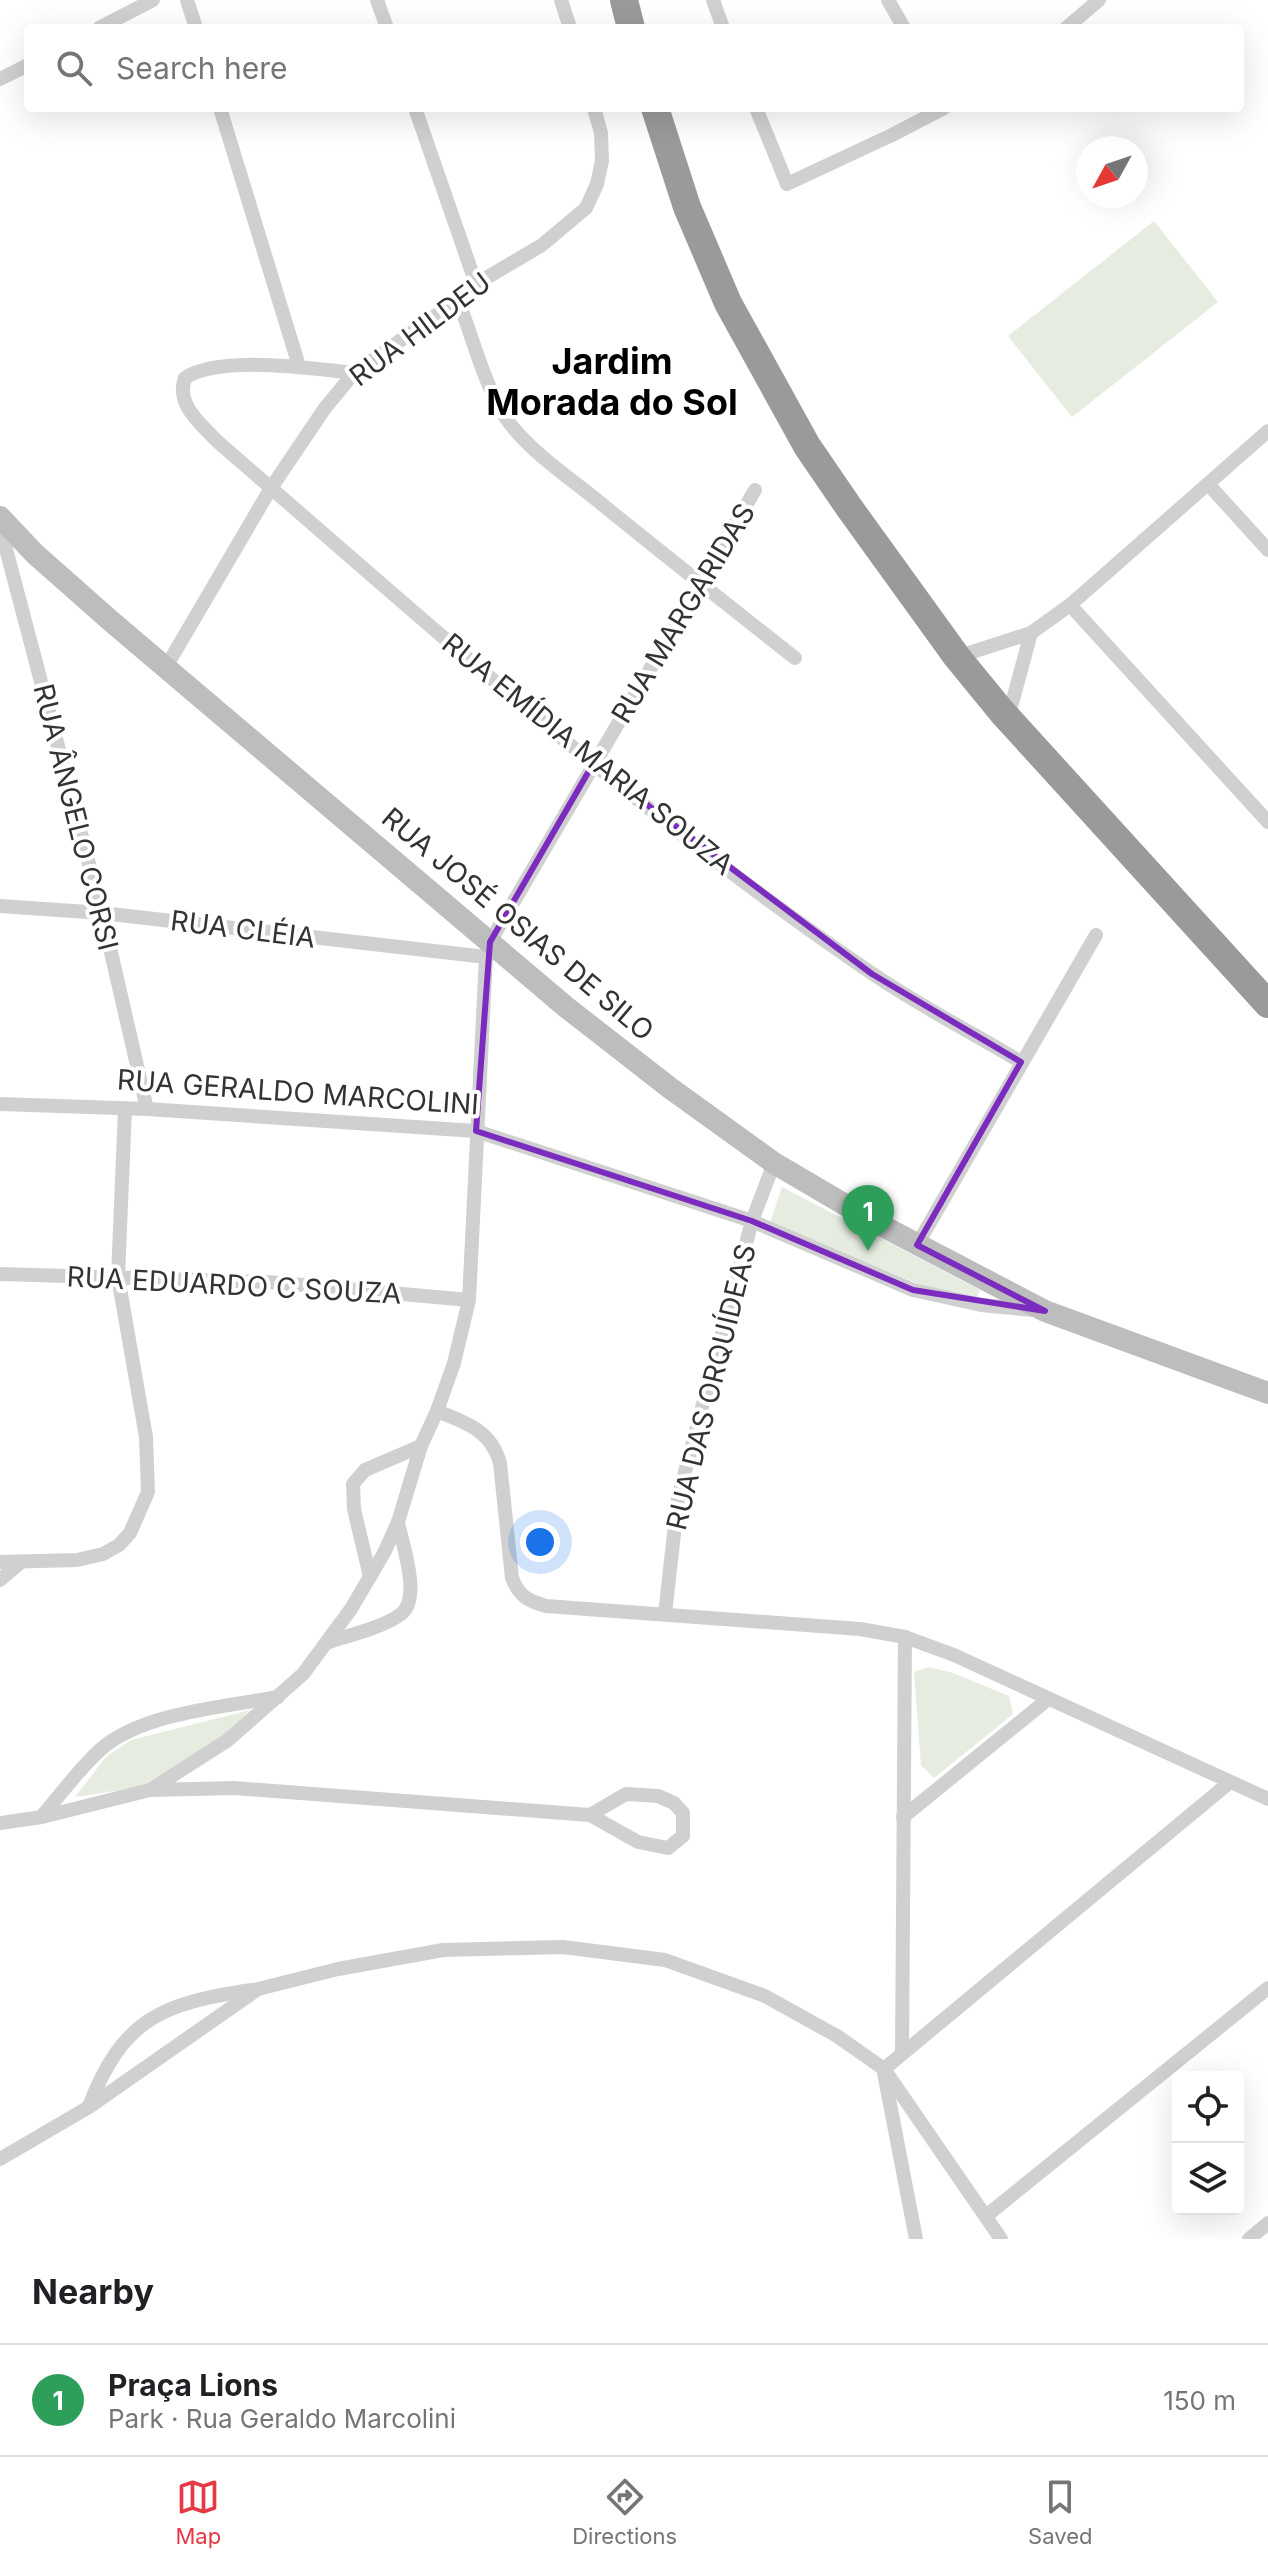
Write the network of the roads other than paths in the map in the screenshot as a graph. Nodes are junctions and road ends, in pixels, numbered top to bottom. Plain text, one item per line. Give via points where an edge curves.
1 (153, 0) edge
2 (187, 0) edge
3 (377, 0) edge
4 (561, 0) edge
5 (624, 0) edge
6 (713, 0) edge
7 (888, 0) edge
8 (1099, 0) edge
9 (107, 24) edge
10 (195, 24) edge
11 (386, 24) edge
12 (569, 24) edge
13 (630, 24) edge
14 (722, 24) edge
15 (902, 24) edge
16 (1071, 24) edge
17 (24, 67) edge
18 (0, 79) edge
19 (221, 112) edge
20 (416, 112) edge
21 (595, 112) edge
22 (656, 112) edge
23 (758, 112) edge
24 (936, 112) edge
25 (476, 284) junction
26 (458, 300) junction
27 (299, 366) junction
28 (354, 373) junction
29 (1268, 431) edge
30 (1208, 484) junction
31 (271, 488) junction
32 (755, 490) dead end
33 (0, 517) edge
34 (0, 526) edge
35 (1268, 550) edge
36 (700, 584) junction
37 (1070, 605) junction
38 (1031, 633) junction
39 (957, 657) junction
40 (795, 658) dead end
41 (166, 667) junction
42 (1008, 719) junction
43 (593, 764) junction
44 (1268, 822) edge
45 (0, 906) edge
46 (102, 913) junction
47 (1096, 935) dead end
48 (488, 950) junction
49 (1268, 1004) edge
50 (1021, 1062) junction
51 (0, 1104) edge
52 (125, 1109) junction
53 (147, 1109) junction
54 (476, 1131) junction
55 (774, 1163) junction
56 (752, 1221) junction
57 (917, 1245) junction
58 (0, 1274) edge
59 (118, 1277) junction
60 (469, 1295) junction
61 (1045, 1311) junction
62 (1268, 1393) edge
63 (437, 1411) junction
64 (421, 1446) junction
65 (398, 1522) junction
66 (0, 1562) edge
67 (20, 1563) junction
68 (370, 1577) junction
69 (0, 1580) edge
70 (665, 1614) junction
71 (905, 1637) junction
72 (329, 1642) junction
73 (278, 1697) junction
74 (1047, 1700) junction
75 (1230, 1782) junction
76 (150, 1790) junction
77 (1268, 1799) edge
78 (590, 1815) junction
79 (42, 1817) junction
80 (903, 1817) junction
81 (0, 1823) edge
82 (1268, 1988) edge
83 (258, 1989) junction
84 (902, 2053) junction
85 (884, 2069) junction
86 (89, 2107) junction
87 (0, 2159) edge
88 (986, 2216) junction
89 (1268, 2223) edge
90 (916, 2239) edge
91 (1001, 2239) edge
92 (1249, 2239) edge

1 - 9 street
2 - 10 street
3 - 11 street
4 - 12 street
5 - 13 highway
6 - 14 street
7 - 15 street
8 - 16 street
17 - 18 street
19 - 27 street
20 - 25 street
21 - 25 street, RUA HILDEU via 602,161 586,208 542,245
22 - 39 highway via 716,276 779,398 807,446
23 - 24 street via 787,184
25 - 26 street, RUA HILDEU
26 - 28 street, RUA HILDEU
26 - 36 street via 496,399 512,424 544,457
27 - 28 street
27 - 31 street, RUA EMÍDIA MARIA SOUZA via 201,370 185,378 182,386 186,406
28 - 31 street, RUA HILDEU
29 - 30 street
30 - 35 street
30 - 37 street
31 - 41 street, RUA HILDEU
31 - 43 street, RUA EMÍDIA MARIA SOUZA
32 - 36 street, RUA MARGARIDAS
33 - 41 street, RUA JOSÉ OSIAS DE SILO
34 - 46 street, RUA ÂNGELO CORSI
36 - 40 street
36 - 43 street, RUA MARGARIDAS
37 - 38 street
37 - 44 street
38 - 39 street
38 - 42 street
39 - 42 highway
41 - 48 street, RUA JOSÉ OSIAS DE SILO
42 - 49 highway
43 - 48 street, RUA MARGARIDAS
43 - 50 street, RUA EMÍDIA MARIA SOUZA via 872,974
45 - 46 street, RUA CLÉIA
46 - 48 street, RUA CLÉIA
46 - 53 street, RUA ÂNGELO CORSI
47 - 50 street
48 - 54 street
48 - 55 street, RUA JOSÉ OSIAS DE SILO
50 - 57 street
51 - 52 street, RUA GERALDO MARCOLINI
52 - 53 street, RUA GERALDO MARCOLINI
52 - 59 street
53 - 54 street, RUA GERALDO MARCOLINI
54 - 56 street, RUA GERALDO MARCOLINI
54 - 60 street
55 - 56 street, RUA DAS ORQUÍDEAS
55 - 57 street, RUA JOSÉ OSIAS DE SILO
56 - 61 street, RUA GERALDO MARCOLINI via 913,1290 981,1305
56 - 70 street, RUA DAS ORQUÍDEAS via 678,1498
57 - 61 street, RUA JOSÉ OSIAS DE SILO
58 - 59 street, RUA EDUARDO C SOUZA
59 - 60 street, RUA EDUARDO C SOUZA
59 - 67 street via 146,1437 148,1492 138,1520 119,1545 103,1554
60 - 63 street
61 - 62 street, RUA GERALDO MARCOLINI
63 - 64 street
63 - 70 street via 477,1428 496,1448 509,1565 524,1598 546,1606
64 - 65 street
64 - 68 street via 365,1470 353,1484
65 - 68 street
65 - 72 street via 410,1581 406,1609
66 - 67 street
67 - 69 street
68 - 72 street
70 - 71 street
71 - 74 street
71 - 80 street
72 - 73 street
73 - 76 street via 228,1740
73 - 79 street via 171,1718 119,1736 84,1767
74 - 75 street
74 - 80 street
75 - 77 street
75 - 84 street
76 - 78 street via 234,1788
76 - 79 street
78 - 78 street via 647,1846 668,1848 683,1836 683,1813 658,1796 626,1794
79 - 81 street
80 - 84 street
82 - 88 street
83 - 85 street via 443,1950 563,1947 650,1958 765,1996
83 - 86 street
83 - 86 street via 201,1997 163,2010 115,2055
84 - 85 street
85 - 88 street
85 - 90 street
86 - 87 street
88 - 91 street
89 - 92 street

